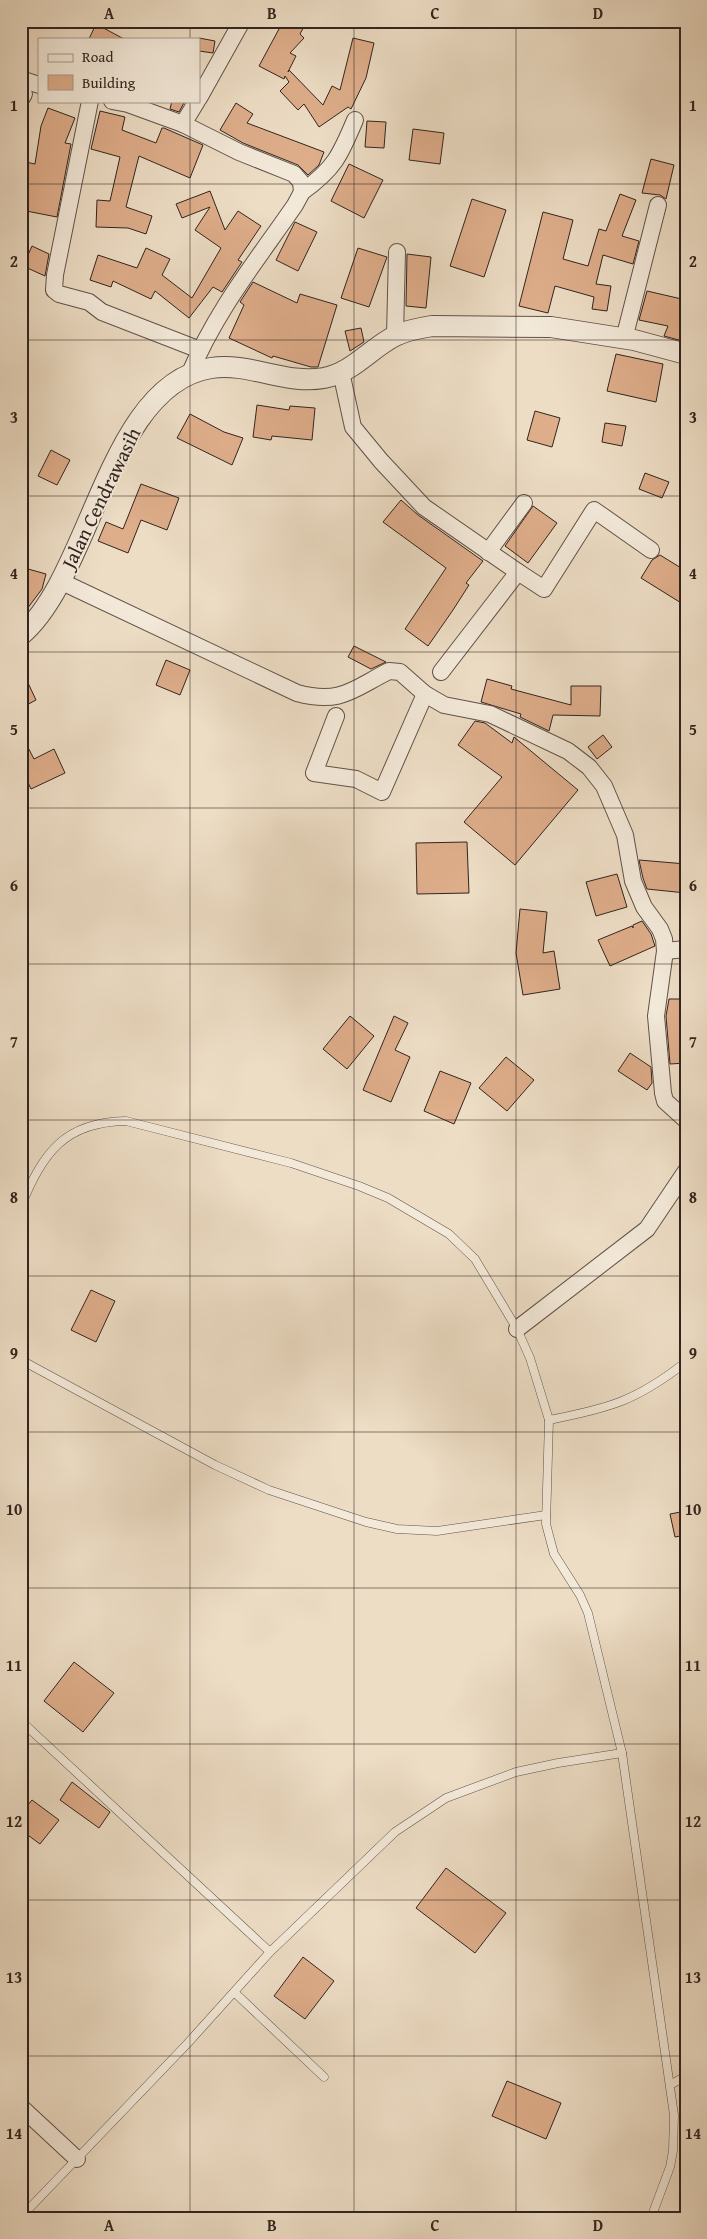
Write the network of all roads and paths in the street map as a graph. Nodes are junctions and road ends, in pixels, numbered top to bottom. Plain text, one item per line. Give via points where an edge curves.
1 (242, 21) edge
2 (38, 85) edge
3 (22, 91) edge
4 (200, 96) edge
5 (90, 102) edge
6 (117, 102) edge
7 (196, 102) edge
8 (355, 120) dead end
9 (183, 124) junction
10 (302, 192) junction
11 (658, 205) dead end
12 (398, 252) dead end
13 (395, 336) junction
14 (624, 339) junction
15 (200, 350) junction
16 (686, 354) edge
17 (341, 372) junction
18 (189, 375) junction
19 (524, 503) dead end
20 (651, 550) dead end
21 (488, 552) junction
22 (518, 572) junction
23 (60, 581) junction
24 (24, 630) edge
25 (441, 672) dead end
26 (425, 694) junction
27 (336, 716) dead end
28 (686, 949) edge
29 (665, 951) junction
30 (686, 1120) edge
31 (686, 1171) edge
32 (21, 1206) edge
33 (518, 1329) junction
34 (21, 1360) edge
35 (686, 1362) edge
36 (549, 1420) junction
37 (546, 1515) junction
38 (21, 1721) edge
39 (622, 1753) junction
40 (270, 1952) junction
41 (234, 1992) junction
42 (686, 2076) edge
43 (324, 2077) dead end
44 (670, 2085) junction
45 (21, 2107) edge
46 (77, 2159) junction
47 (21, 2217) edge
48 (651, 2218) edge

1 - 4 street
2 - 3 street
5 - 15 street via 54,290
6 - 9 street
7 - 9 street
8 - 10 street via 342,152 323,176
9 - 10 street via 294,174 302,182
10 - 15 street via 223,307
11 - 14 street
12 - 13 street
13 - 14 street, Jalan Cendrawasih via 432,326 515,326
13 - 17 street, Jalan Cendrawasih
14 - 16 street, Jalan Cendrawasih
15 - 18 street
17 - 18 street, Jalan Cendrawasih via 308,380 236,367 211,368
17 - 21 street via 353,427 424,507
18 - 23 street, Jalan Cendrawasih via 165,390 128,435
19 - 21 street
20 - 22 street via 594,510 544,589
21 - 22 street
22 - 25 street
23 - 24 street, Jalan Cendrawasih via 41,613
23 - 26 street via 297,693 316,697 345,696 390,671 396,671
26 - 27 street via 382,792 356,779 314,773
26 - 29 street via 444,704 490,714 568,751 589,767 604,786 617,814 625,835 633,881 644,907 660,929
28 - 29 street
29 - 30 street via 656,1016 663,1093 665,1101
31 - 33 street via 648,1229
32 - 33 lane via 44,1159 68,1136 108,1121 147,1125 291,1163 388,1198 449,1234 475,1260
33 - 36 lane
34 - 37 lane via 215,1465 270,1490 366,1522 397,1529 437,1531
35 - 36 lane via 642,1394 619,1404
36 - 37 lane
37 - 39 lane via 554,1554 588,1613
38 - 40 lane
39 - 40 lane via 516,1772 446,1798 395,1832
39 - 44 lane
40 - 41 lane
41 - 43 lane
41 - 46 lane
42 - 44 lane
44 - 48 lane via 674,2115 673,2151
45 - 46 street
46 - 47 lane

